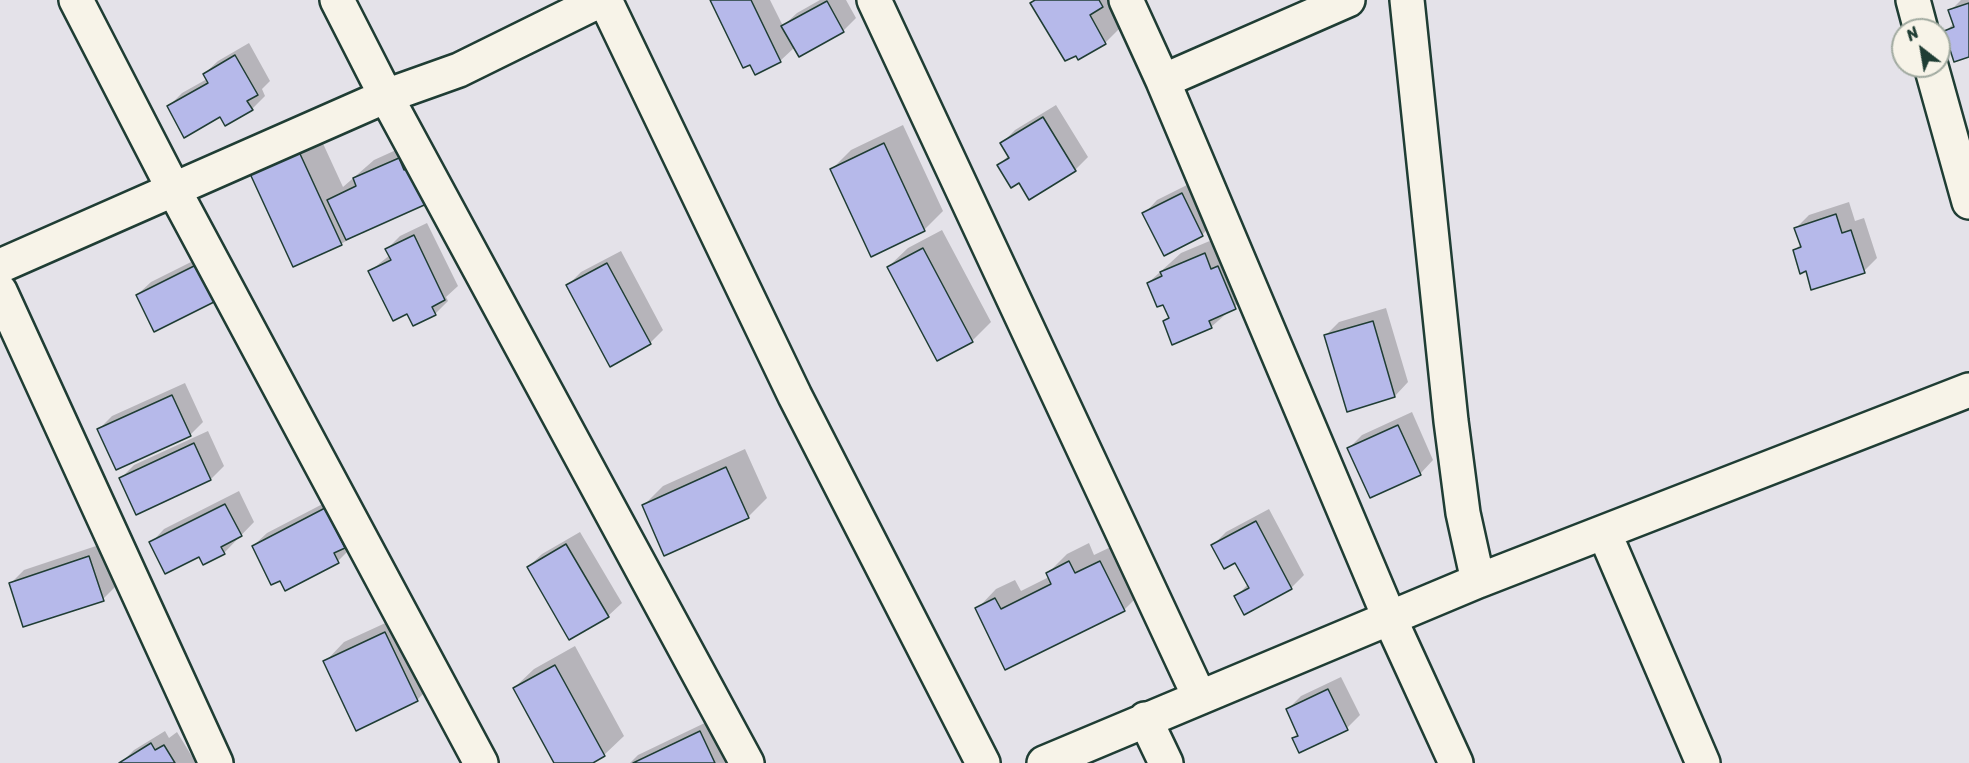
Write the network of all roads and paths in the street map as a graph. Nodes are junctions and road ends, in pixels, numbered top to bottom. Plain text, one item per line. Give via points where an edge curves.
1 (76, 0) edge
2 (337, 0) edge
3 (603, 0) edge
4 (874, 0) edge
5 (1126, 0) edge
6 (1348, 0) edge
7 (1407, 0) edge
8 (1913, 0) edge
9 (1918, 18) edge
10 (1934, 78) edge
11 (1163, 81) junction
12 (386, 96) junction
13 (174, 190) junction
14 (1969, 202) edge
15 (0, 266) edge
16 (0, 291) edge
17 (1969, 390) edge
18 (1604, 532) junction
19 (1478, 581) junction
20 (1390, 619) junction
21 (1199, 696) junction
22 (1145, 719) junction
23 (216, 763) edge
24 (481, 763) edge
25 (747, 763) edge
26 (983, 763) edge
27 (1044, 763) edge
28 (1166, 763) edge
29 (1456, 763) edge
30 (1703, 763) edge

1 - 13 street
2 - 12 street
3 - 12 street via 459,70
3 - 26 street via 795,396
4 - 21 street
5 - 11 street
6 - 11 street
7 - 19 street via 1451,421 1463,513
8 - 9 street
10 - 14 street
11 - 20 street
12 - 13 street
12 - 25 street
13 - 15 street
13 - 24 street
16 - 23 street
17 - 18 street
18 - 19 street
18 - 30 street
19 - 20 street
20 - 21 street
20 - 29 street
21 - 22 street
22 - 27 street
22 - 28 street

